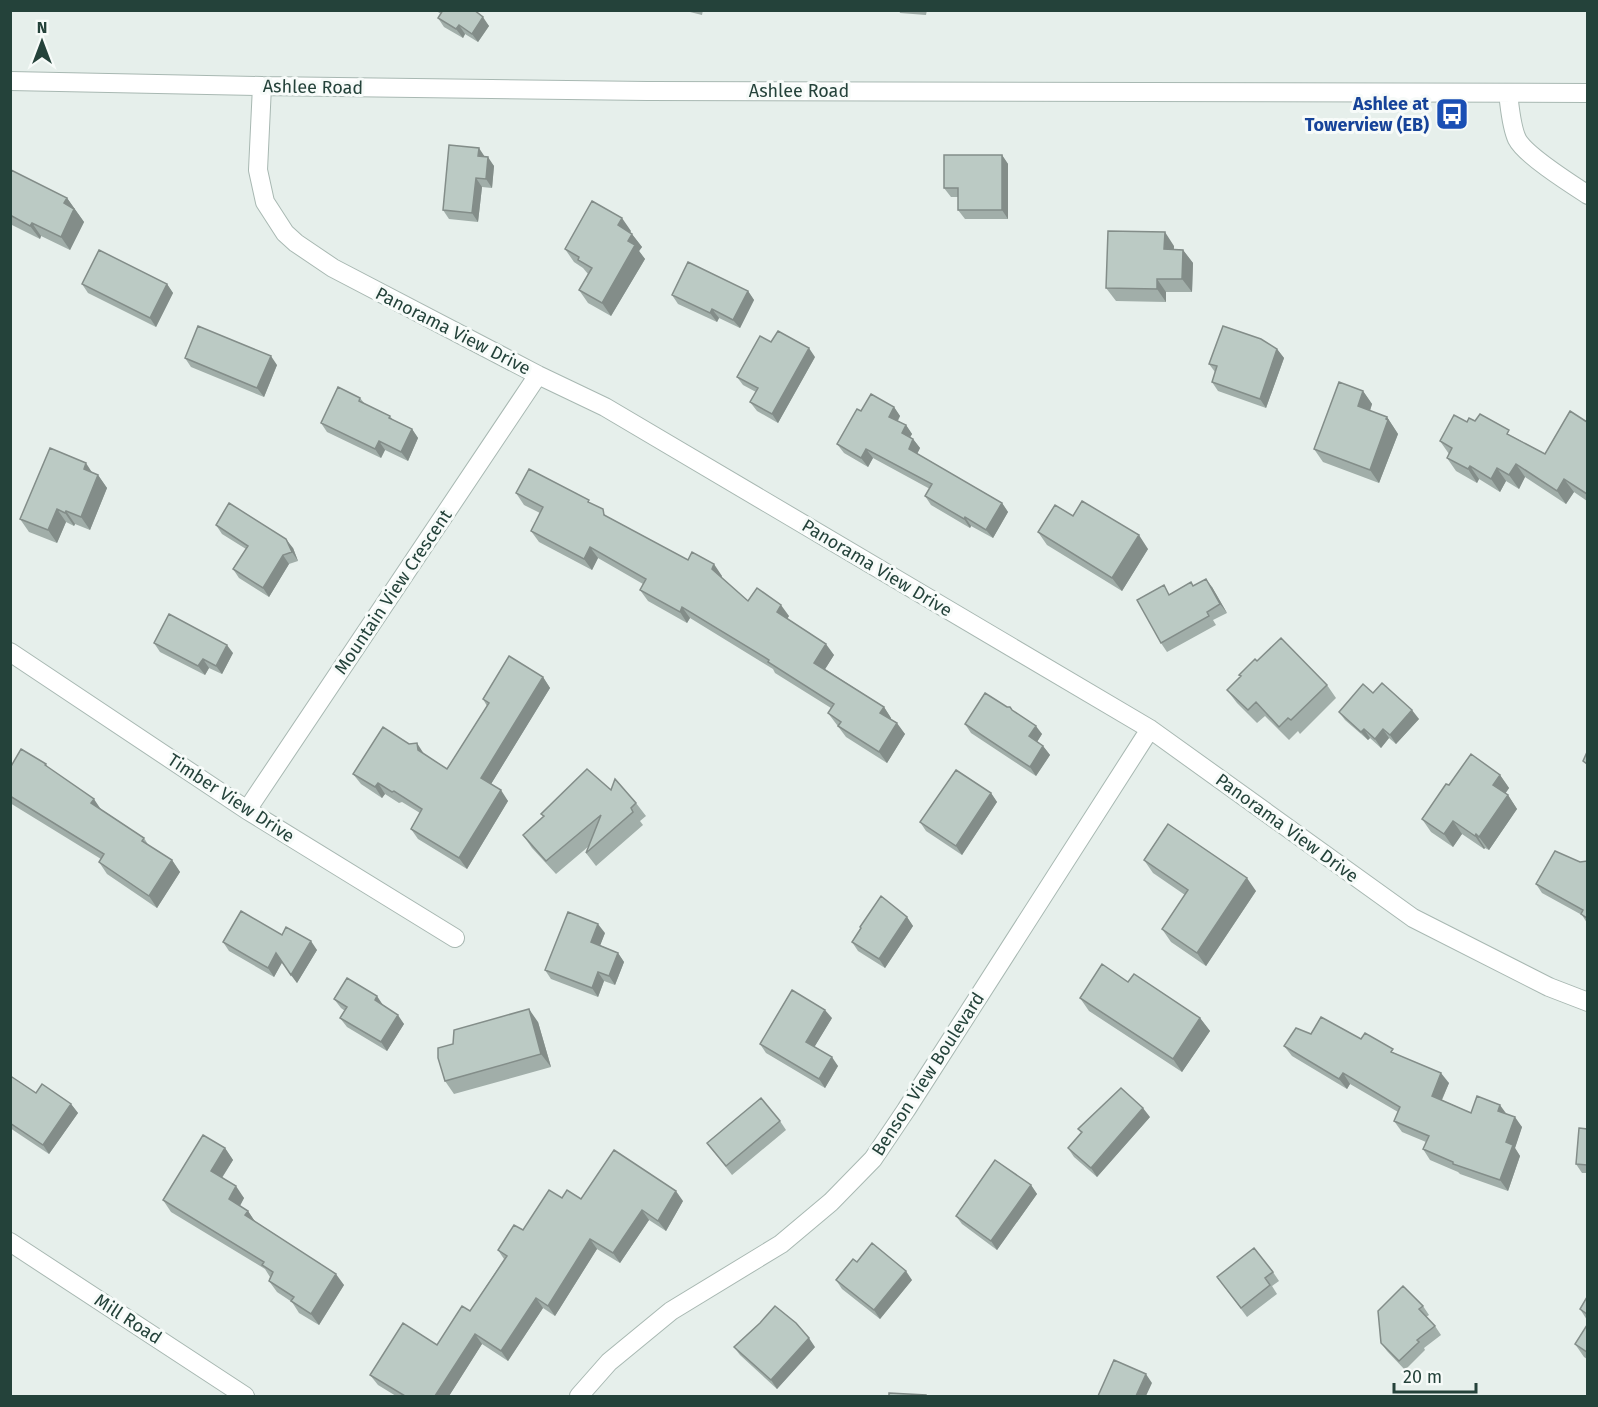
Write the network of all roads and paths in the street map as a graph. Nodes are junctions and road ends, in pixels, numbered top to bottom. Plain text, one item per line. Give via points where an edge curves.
1 (10, 81) edge
2 (262, 86) junction
3 (1508, 93) junction
4 (1587, 93) edge
5 (1587, 195) edge
6 (538, 375) junction
7 (10, 652) edge
8 (1150, 729) junction
9 (247, 810) junction
10 (455, 938) dead end
11 (1587, 1002) edge
12 (10, 1242) edge
13 (245, 1396) edge
14 (579, 1396) edge

1 - 2 street, Ashlee Road
2 - 3 street, Ashlee Road
2 - 6 street, Panorama View Drive via 258,170 265,202 285,232 333,268
3 - 4 street, Ashlee Road
3 - 5 street via 1518,141
6 - 8 street, Panorama View Drive via 605,407
6 - 9 street, Mountain View Crescent
7 - 9 street, Timber View Drive
8 - 11 street, Panorama View Drive via 1413,918 1549,987
8 - 14 street, Benson View Boulevard via 873,1159 831,1202 781,1244 671,1311 609,1362
9 - 10 street, Timber View Drive
12 - 13 street, Mill Road

